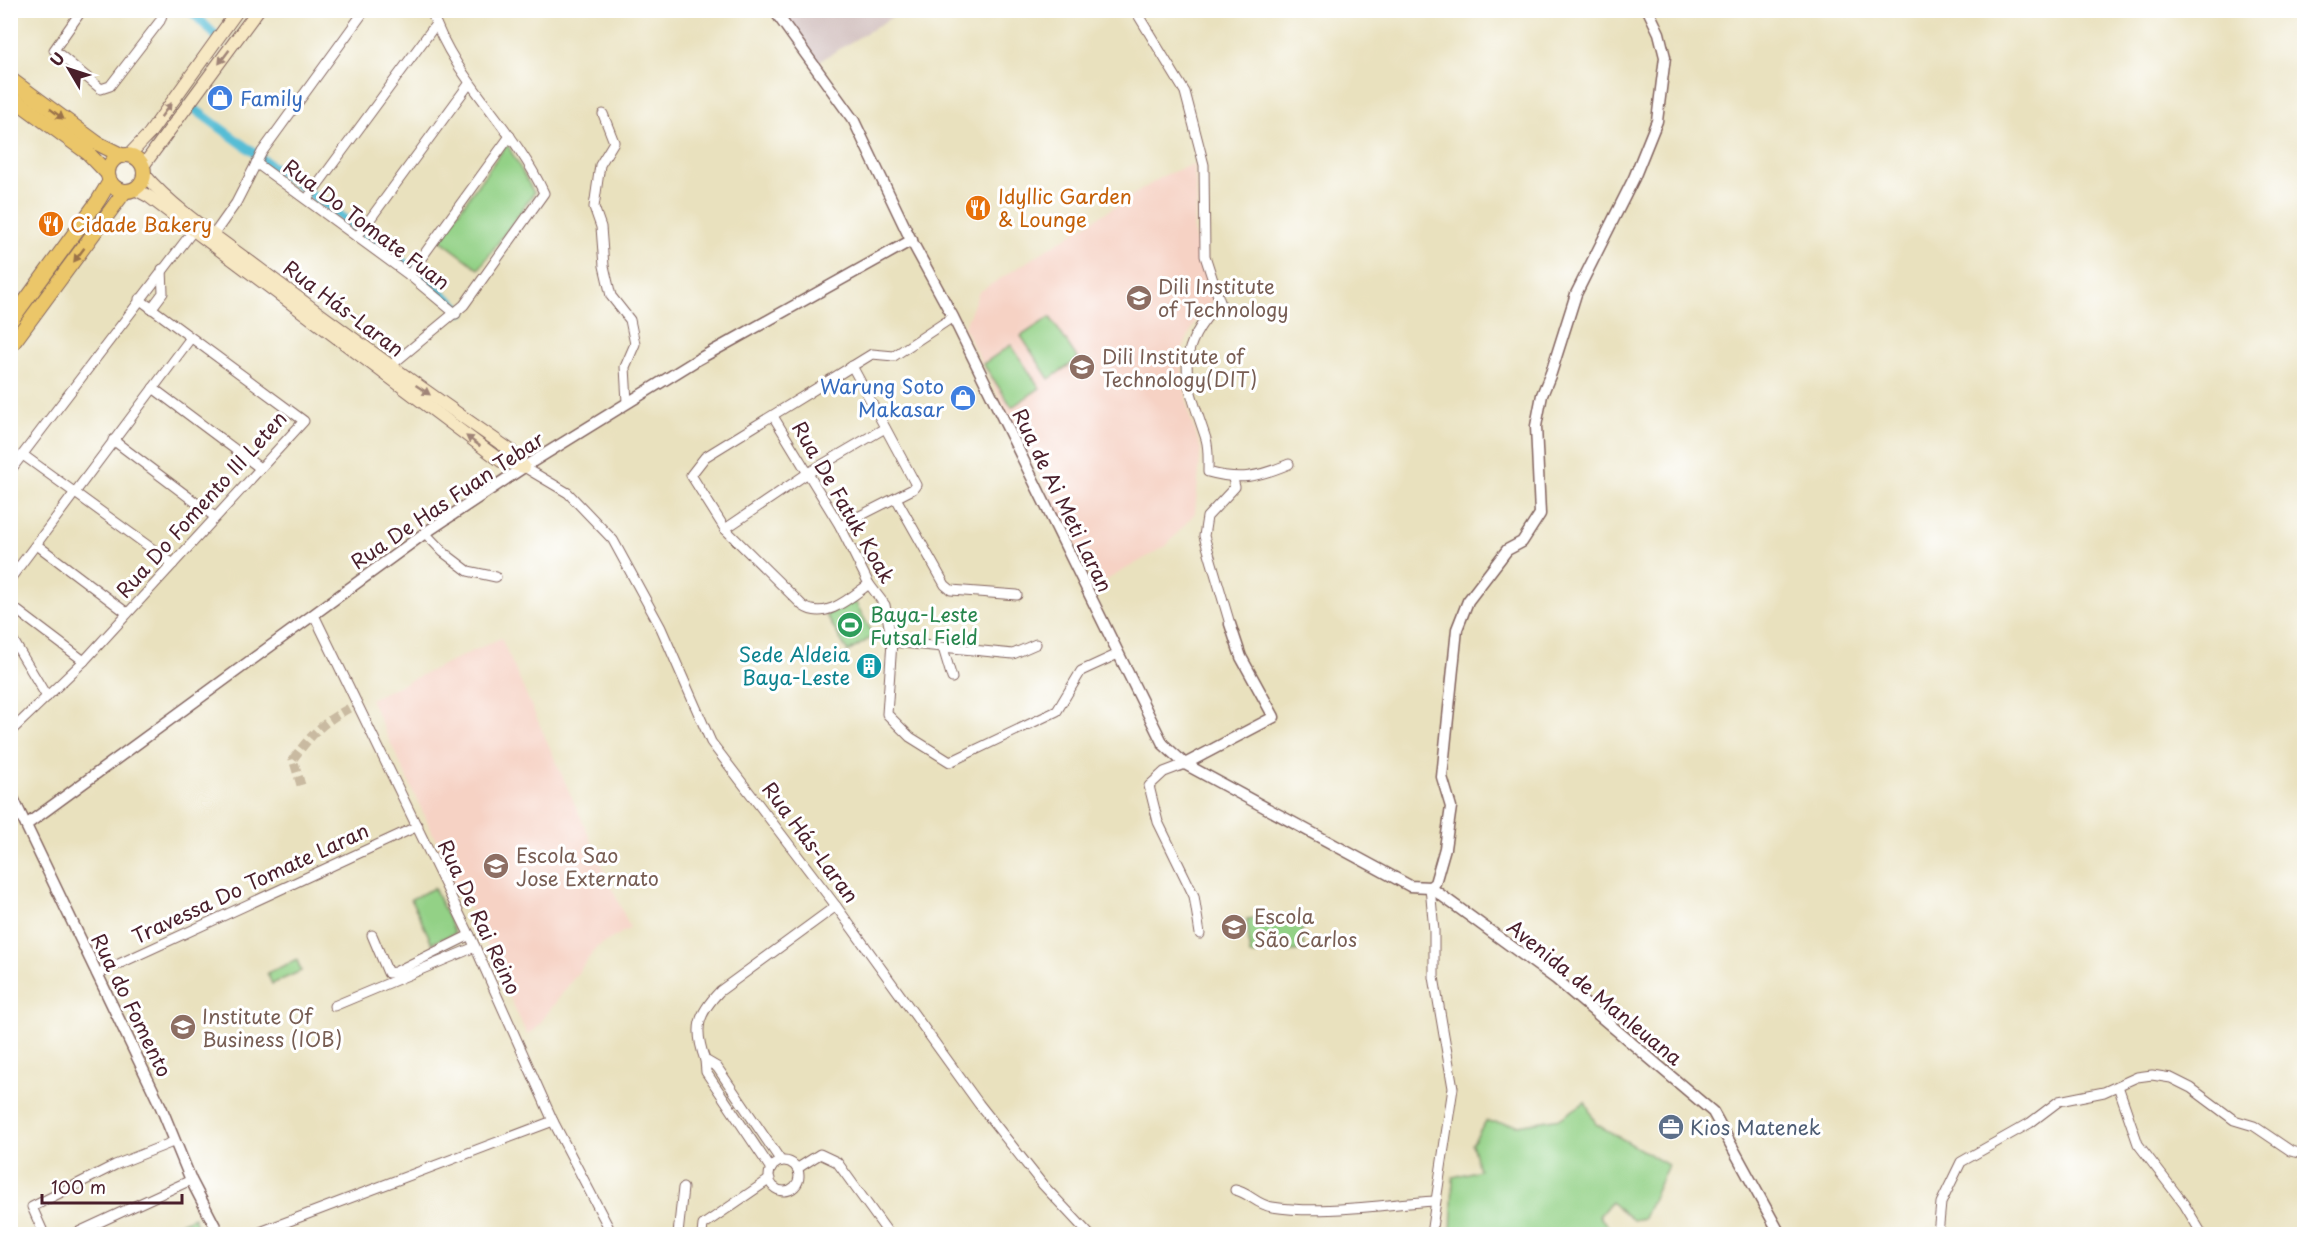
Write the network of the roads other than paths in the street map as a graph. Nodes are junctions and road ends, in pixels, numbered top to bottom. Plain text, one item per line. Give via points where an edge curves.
1 (82, 10) edge
2 (159, 10) edge
3 (238, 10) edge
4 (258, 10) edge
5 (365, 10) edge
6 (431, 10) edge
7 (774, 10) edge
8 (1135, 10) edge
9 (1648, 10) edge
10 (435, 24) junction
11 (10, 79) edge
12 (470, 84) junction
13 (10, 96) edge
14 (603, 114) dead end
15 (510, 136) junction
16 (126, 155) junction
17 (256, 162) junction
18 (144, 170) junction
19 (109, 177) junction
20 (130, 190) junction
21 (307, 199) junction
22 (196, 227) junction
23 (214, 234) junction
24 (357, 237) junction
25 (912, 240) junction
26 (162, 270) junction
27 (410, 275) junction
28 (139, 299) junction
29 (151, 309) junction
30 (456, 314) junction
31 (953, 317) junction
32 (10, 322) edge
33 (190, 339) junction
34 (10, 347) edge
35 (852, 366) junction
36 (385, 370) junction
37 (153, 388) junction
38 (627, 402) junction
39 (772, 416) junction
40 (885, 428) junction
41 (113, 440) junction
42 (23, 454) junction
43 (1289, 464) dead end
44 (524, 467) junction
45 (260, 468) junction
46 (10, 471) edge
47 (807, 473) junction
48 (1233, 479) junction
49 (76, 494) junction
50 (896, 498) junction
51 (215, 517) junction
52 (840, 526) junction
53 (725, 529) junction
54 (425, 533) junction
55 (37, 545) junction
56 (173, 564) junction
57 (496, 577) dead end
58 (10, 579) edge
59 (869, 584) junction
60 (1017, 595) dead end
61 (10, 605) edge
62 (127, 613) junction
63 (314, 615) junction
64 (1230, 624) joint
65 (10, 635) edge
66 (892, 642) junction
67 (1036, 644) dead end
68 (944, 648) junction
69 (1118, 654) junction
70 (84, 661) junction
71 (952, 678) dead end
72 (47, 697) junction
73 (10, 732) edge
74 (1185, 764) junction
75 (10, 792) edge
76 (26, 825) junction
77 (418, 826) junction
78 (1430, 887) junction
79 (836, 906) junction
80 (470, 934) junction
81 (1200, 934) dead end
82 (372, 935) dead end
83 (476, 947) junction
84 (97, 974) junction
85 (334, 1006) dead end
86 (705, 1060) junction
87 (2118, 1086) junction
88 (553, 1121) junction
89 (173, 1142) junction
90 (2304, 1154) edge
91 (781, 1161) junction
92 (798, 1168) junction
93 (771, 1169) junction
94 (770, 1179) junction
95 (191, 1180) junction
96 (683, 1188) dead end
97 (1235, 1190) dead end
98 (1434, 1201) junction
99 (44, 1234) edge
100 (74, 1234) edge
101 (219, 1234) edge
102 (255, 1234) edge
103 (612, 1234) edge
104 (678, 1234) edge
105 (702, 1234) edge
106 (889, 1234) edge
107 (1089, 1234) edge
108 (1431, 1234) edge
109 (1780, 1234) edge
110 (1938, 1234) edge
111 (2202, 1234) edge

1 - 2 street via 54,50 101,89 110,86 160,21
16 -> 3 main road via 149,134
4 -> 18 main road
5 - 17 street
6 - 10 street
7 - 25 street, Rua de Ai Meti Laran via 854,121
8 - 48 street via 1185,92 1204,165 1205,255 1220,302 1201,322 1186,355 1191,400 1206,441 1208,472
9 - 78 street via 1665,57 1657,121 1634,178 1576,294 1542,395 1536,426 1540,514 1522,542 1507,550 1468,601 1457,629 1442,777 1451,807 1446,848 1435,883
10 - 12 street via 445,48
10 - 21 street
11 -> 16 main road via 97,143
12 - 15 street
12 - 24 street
13 - 19 main road via 88,153
14 - 38 street via 614,142 600,165 594,207 601,226 611,296 630,320 635,344 625,367
15 - 27 street
15 - 30 street via 533,168 544,193
16 - 18 main road via 140,161
16 - 19 main road via 112,162
17 - 21 street, Rua Do Tomate Fuan
17 - 23 street via 236,203
18 - 20 main road
18 - 22 main road, Rua Hás-Laran via 155,188
19 - 20 main road via 116,188
19 - 32 main road via 98,201
20 - 22 main road, Rua Hás-Laran via 148,196
20 -> 34 main road
21 - 24 street, Rua Do Tomate Fuan
22 - 23 main road, Rua Hás-Laran
22 - 26 street
22 - 36 main road, Rua Hás-Laran
23 - 36 main road, Rua Hás-Laran
24 - 27 street, Rua Do Tomate Fuan
25 - 31 street, Rua de Ai Meti Laran
25 - 38 street, Rua De Has Fuan Tebar
26 - 28 street
26 - 29 street via 162,292
27 - 30 street, Rua Do Tomate Fuan
28 - 29 street, Rua Do Fomento III Leten
28 - 42 street
29 - 33 street, Rua Do Fomento III Leten
30 - 36 street
31 - 35 street via 894,356 872,354
31 - 69 street, Rua de Ai Meti Laran
33 - 37 street
33 - 45 street, Rua Do Fomento III Leten via 304,421
35 - 39 street
35 - 40 street
36 - 44 main road, Rua Hás-Laran via 501,461
37 - 41 street
37 - 45 street
38 - 44 street, Rua De Has Fuan Tebar
39 - 47 street, Rua De Fatuk Koak
39 - 53 street via 705,457 691,475
40 - 47 street
40 - 50 street via 915,480 913,489
41 - 49 street
41 - 51 street
42 - 46 street
42 - 49 street
43 - 48 street via 1271,472
44 - 54 street, Rua De Has Fuan Tebar
44 - 79 street, Rua Hás-Laran via 568,493 613,540 661,628 711,742
45 - 51 street, Rua Do Fomento III Leten
47 - 52 street, Rua De Fatuk Koak
47 - 53 street
48 - 64 street via 1234,487 1208,517 1204,536
49 - 55 street
49 - 56 street
50 - 52 street
50 - 60 street via 951,590
51 - 56 street, Rua Do Fomento III Leten
52 - 59 street, Rua De Fatuk Koak
53 - 59 street via 813,613 824,613
54 - 57 street via 468,571
54 - 63 street, Rua De Has Fuan Tebar
55 - 58 street
55 - 62 street
56 - 62 street, Rua Do Fomento III Leten
59 - 66 street, Rua De Fatuk Koak via 885,605
61 - 70 street
62 - 70 street, Rua Do Fomento III Leten
63 - 76 street, Rua De Has Fuan Tebar
63 - 77 street, Rua De Rai Reino
64 - 74 street via 1241,657 1274,717
65 - 72 street
66 - 68 street
66 - 69 street, Rua De Fatuk Koak via 887,714 910,738 950,762 1057,711 1081,671
67 - 68 street via 1013,654
68 - 71 street
69 - 74 street, Rua de Ai Meti Laran via 1163,744
70 - 72 street, Rua Do Fomento III Leten
72 - 73 street, Rua Do Fomento III Leten
74 - 78 street, Rua de Ai Meti Laran via 1410,886
74 - 81 street via 1164,772 1149,786 1158,822 1194,896
75 - 76 street, Rua do Fomento
76 - 84 street, Rua do Fomento
77 - 80 street, Rua De Rai Reino
77 - 84 street, Travessa Do Tomate Laran
78 - 98 street via 1434,977 1453,1088
78 - 109 street, Avenida de Manleuana via 1556,979 1713,1112
79 - 86 street via 720,991 705,1007 698,1024
79 - 107 street, Rua Hás-Laran via 979,1104 1043,1185
80 - 82 street via 388,973
80 - 83 street, Rua De Rai Reino
83 - 85 street
83 - 88 street, Rua De Rai Reino
84 - 89 street, Rua do Fomento via 161,1107
86 - 91 street via 717,1067
86 - 93 street via 706,1072
87 - 90 street via 2137,1077 2171,1078 2234,1119 2253,1126 2291,1151
87 - 110 street via 2059,1101 2030,1123 1961,1162 1941,1203
87 - 111 street via 2138,1144
88 - 102 street
88 - 103 street, Rua De Rai Reino
89 - 95 street, Rua do Fomento
89 - 99 street via 116,1165 28,1209
91 - 92 street
91 - 93 street
92 - 94 street via 800,1177 790,1190 774,1187
92 - 106 street via 820,1154 837,1162
93 - 94 street
94 - 105 street via 703,1225
95 - 100 street
95 - 101 street, Rua do Fomento
96 - 104 street
97 - 98 street via 1274,1208
98 - 108 street

